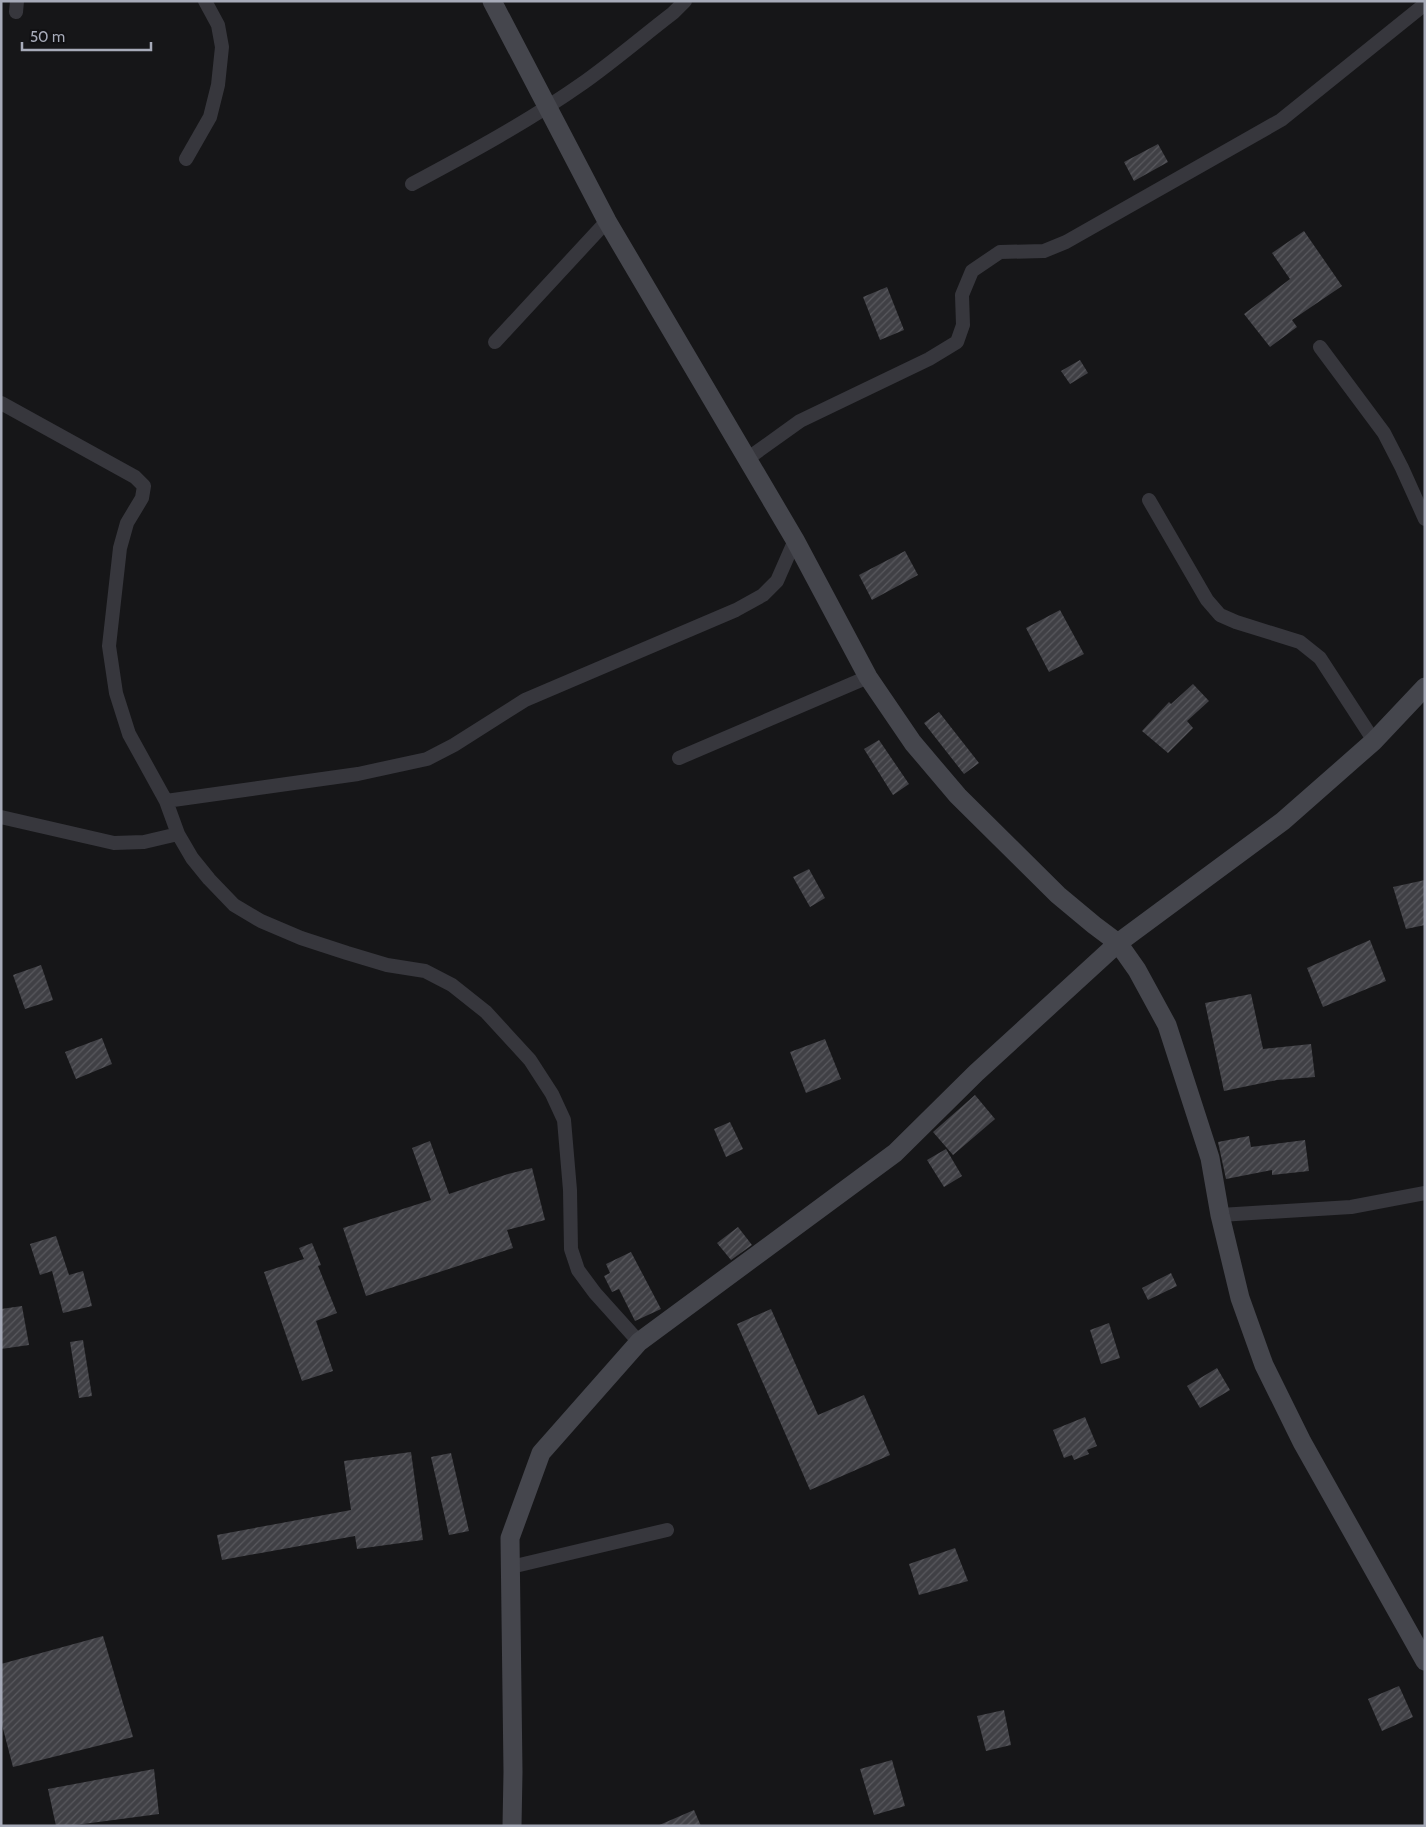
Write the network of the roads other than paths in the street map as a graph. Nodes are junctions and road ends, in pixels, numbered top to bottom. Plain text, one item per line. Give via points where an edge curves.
1 (205, 1) edge
2 (492, 1) edge
3 (685, 1) edge
4 (1425, 4) edge
5 (548, 106) junction
6 (186, 159) dead end
7 (412, 184) dead end
8 (607, 221) junction
9 (495, 342) dead end
10 (1320, 348) dead end
11 (1, 403) edge
12 (747, 458) junction
13 (1149, 500) dead end
14 (1425, 519) edge
15 (795, 540) junction
16 (868, 677) junction
17 (1425, 687) edge
18 (1374, 741) junction
19 (679, 758) dead end
20 (166, 801) junction
21 (1, 817) edge
22 (178, 834) junction
23 (1118, 943) junction
24 (1425, 1193) edge
25 (1220, 1214) junction
26 (639, 1342) junction
27 (667, 1530) dead end
28 (510, 1567) junction
29 (1425, 1661) edge
30 (512, 1826) edge

1 - 6 street via 218,25 222,47 218,85 210,117
2 - 5 street
3 - 5 street via 591,77
4 - 12 street via 1280,120 1066,242 1044,251 1000,252 972,271 962,295 963,325 957,342 929,359 800,420
5 - 7 street
5 - 8 street
8 - 9 street
8 - 12 street
10 - 14 street via 1384,434
11 - 20 street via 135,477 144,486 120,548 109,646 116,693 129,734
12 - 15 street
13 - 18 street via 1207,600 1220,615 1300,642 1320,658
15 - 16 street
15 - 20 street via 777,581 763,595 736,610 525,700 427,759 358,774
16 - 19 street
16 - 23 street via 913,743 958,796 1058,895
17 - 18 street
18 - 23 street via 1283,821
20 - 22 street
21 - 22 street via 114,843 144,842
22 - 26 street via 192,858 234,904 261,921 301,938 388,965 426,971 452,985 486,1012 530,1060 564,1120 571,1249 578,1270
23 - 25 street via 1167,1025 1210,1158
23 - 26 street via 894,1153
24 - 25 street via 1351,1207
25 - 29 street via 1240,1298 1264,1365 1302,1442
26 - 28 street via 541,1453 510,1538
27 - 28 street
28 - 30 street

